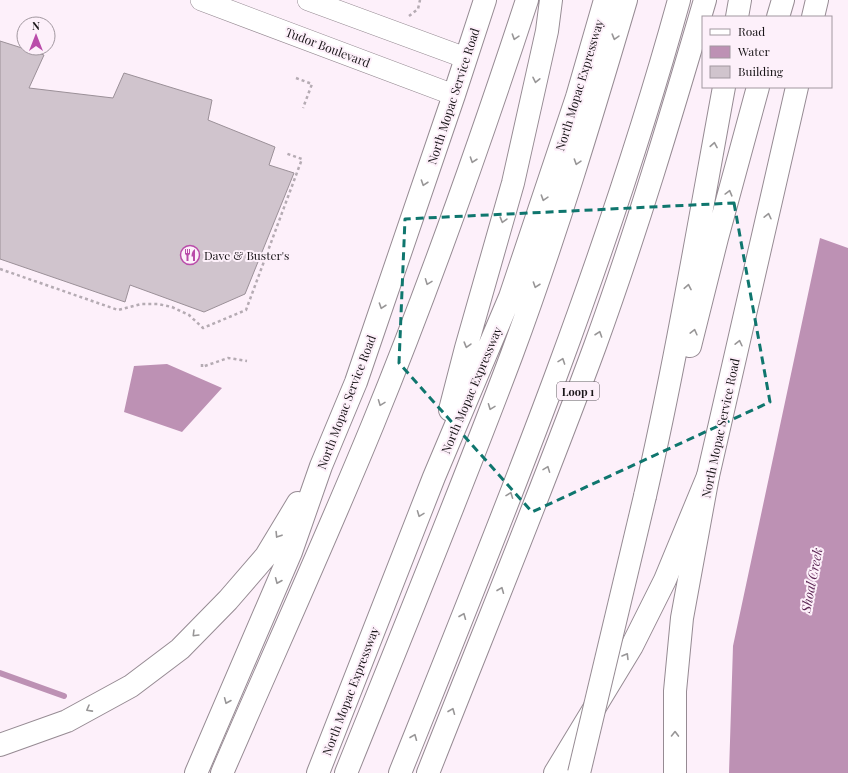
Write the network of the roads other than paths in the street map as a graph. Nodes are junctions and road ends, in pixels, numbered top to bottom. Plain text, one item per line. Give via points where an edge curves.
1 (201, 0) edge
2 (308, 0) edge
3 (485, 0) edge
4 (527, 0) edge
5 (551, 0) edge
6 (606, 0) edge
7 (626, 0) edge
8 (679, 0) edge
9 (705, 0) edge
10 (740, 0) edge
11 (783, 0) edge
12 (817, 0) edge
13 (737, 16) edge
14 (778, 16) edge
15 (813, 16) edge
16 (466, 58) junction
17 (724, 88) edge
18 (758, 88) edge
19 (797, 88) edge
20 (454, 95) junction
21 (662, 422) junction
22 (321, 466) junction
23 (708, 476) junction
24 (434, 477) junction
25 (0, 745) edge
26 (196, 773) edge
27 (222, 773) edge
28 (318, 773) edge
29 (346, 773) edge
30 (400, 773) edge
31 (428, 773) edge
32 (555, 773) edge
33 (579, 773) edge
34 (675, 773) edge

1 - 20 street, Tudor Boulevard
2 - 16 street
3 - 16 main road, North Mopac Service Road
4 -> 27 main road via 446,238 378,410
5 -> 24 main road via 547,31 513,183 466,348
6 -> 24 main road, North Mopac Expressway via 577,97 510,297
7 -> 29 main road via 562,209 512,353
30 -> 8 main road via 563,359 608,229
31 -> 9 main road, Loop 1 via 595,345 666,133
10 - 13 main road
11 - 14 main road
12 - 15 main road
16 - 20 main road, North Mopac Service Road
21 -> 17 main road
21 -> 18 main road via 688,358
23 -> 19 main road, North Mopac Service Road
20 -> 22 main road, North Mopac Service Road via 356,382
21 - 33 main road, bridge
22 -> 25 main road via 266,556 180,649 131,686 67,721
22 -> 26 main road, North Mopac Service Road via 291,552
32 -> 23 main road via 632,646 666,580
34 -> 23 main road, North Mopac Service Road via 675,691 682,618
24 -> 28 main road, North Mopac Expressway

